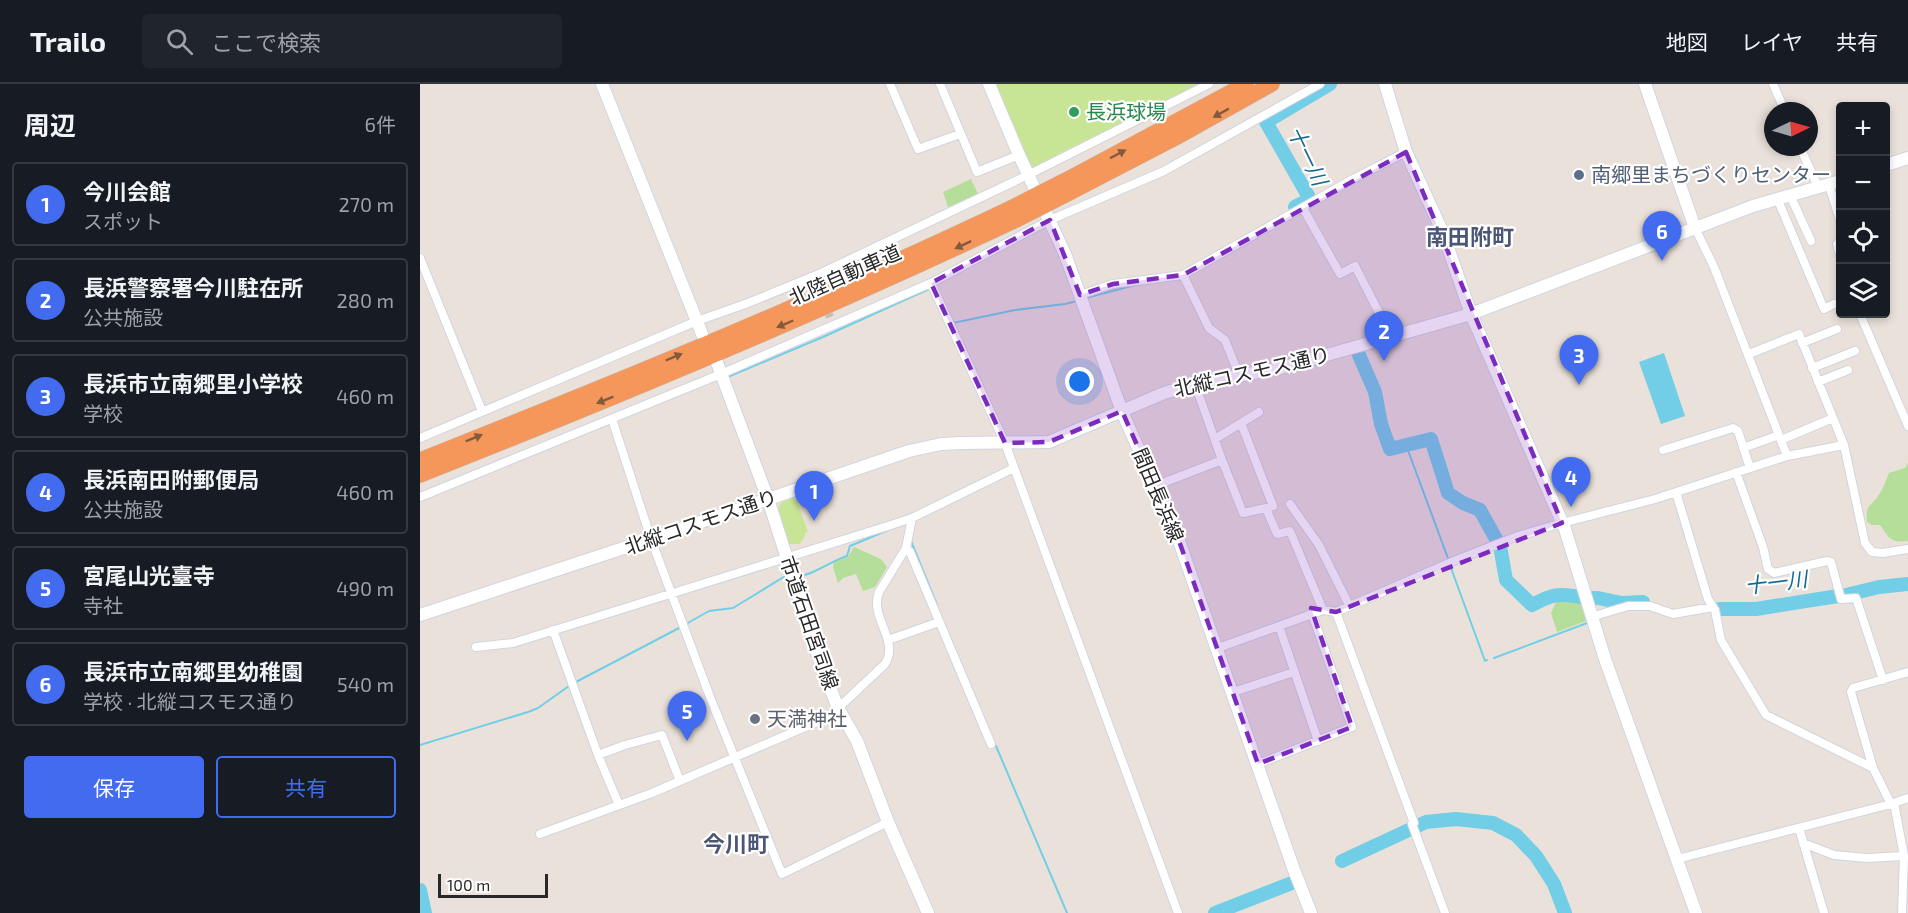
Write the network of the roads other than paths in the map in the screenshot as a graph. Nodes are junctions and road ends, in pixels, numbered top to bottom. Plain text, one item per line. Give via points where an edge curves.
1 (602, 84) edge
2 (890, 84) edge
3 (940, 84) edge
4 (989, 84) edge
5 (1209, 84) edge
6 (1246, 84) edge
7 (1272, 84) edge
8 (1320, 84) edge
9 (1385, 84) edge
10 (1645, 84) edge
11 (1773, 84) edge
12 (1781, 102) edge
13 (960, 134) junction
14 (1406, 152) junction
15 (1019, 155) junction
16 (1807, 156) edge
17 (1908, 158) edge
18 (1890, 164) edge
19 (1028, 175) junction
20 (1829, 184) edge
21 (1068, 186) junction
22 (1790, 195) junction
23 (1777, 198) junction
24 (1303, 208) junction
25 (1837, 210) edge
26 (1013, 214) junction
27 (1050, 220) junction
28 (1695, 228) junction
29 (1811, 241) dead end
30 (421, 264) edge
31 (1183, 275) junction
32 (811, 277) junction
33 (931, 283) junction
34 (816, 287) dead end
35 (1080, 295) junction
36 (1834, 304) dead end
37 (1471, 314) junction
38 (1862, 318) edge
39 (697, 321) junction
40 (1837, 328) dead end
41 (702, 334) dead end
42 (1391, 336) junction
43 (1802, 343) junction
44 (1855, 351) dead end
45 (1749, 354) junction
46 (716, 360) dead end
47 (1812, 368) junction
48 (1848, 370) dead end
49 (721, 374) junction
50 (1239, 375) junction
51 (1818, 382) junction
52 (1194, 384) junction
53 (482, 411) junction
54 (1122, 411) junction
55 (1259, 412) dead end
56 (1833, 418) junction
57 (612, 419) junction
58 (1241, 423) junction
59 (1908, 426) edge
60 (1780, 437) junction
61 (420, 438) edge
62 (1215, 439) junction
63 (1005, 443) junction
64 (1844, 445) junction
65 (1743, 448) junction
66 (1663, 450) dead end
67 (1787, 456) junction
68 (420, 460) edge
69 (1222, 460) junction
70 (1014, 468) junction
71 (1750, 468) junction
72 (1736, 472) junction
73 (420, 475) edge
74 (1155, 486) junction
75 (1676, 492) junction
76 (420, 497) edge
77 (768, 499) junction
78 (1290, 504) dead end
79 (1266, 508) junction
80 (912, 518) junction
81 (1562, 523) junction
82 (651, 539) junction
83 (906, 548) junction
84 (1908, 549) edge
85 (787, 558) junction
86 (672, 593) junction
87 (1348, 605) junction
88 (1713, 607) junction
89 (1323, 610) junction
90 (1336, 612) junction
91 (1312, 614) junction
92 (420, 615) edge
93 (1591, 616) junction
94 (939, 622) junction
95 (1279, 626) junction
96 (553, 630) junction
97 (888, 640) junction
98 (476, 647) dead end
99 (1218, 648) junction
100 (1294, 672) junction
101 (1908, 672) edge
102 (1883, 680) junction
103 (1233, 692) junction
104 (838, 708) junction
105 (1318, 741) junction
106 (992, 744) dead end
107 (598, 755) junction
108 (735, 756) junction
109 (1258, 764) junction
110 (1873, 768) junction
111 (680, 781) junction
112 (1908, 798) edge
113 (1893, 803) junction
114 (619, 805) junction
115 (888, 822) junction
116 (1799, 828) junction
117 (540, 834) dead end
118 (1803, 843) junction
119 (1904, 856) junction
120 (1677, 859) junction
121 (1906, 885) edge
122 (928, 913) edge
123 (1178, 913) edge
124 (1311, 913) edge
125 (1445, 913) edge
126 (1696, 913) edge
127 (1824, 913) edge
128 (1902, 913) edge

1 - 39 street
2 - 13 street via 918,149
3 - 13 street
4 - 15 street, 間田長浜線
5 - 19 street
21 -> 6 highway, 北陸自動車道
7 -> 21 highway, 北陸自動車道 via 1179,136
8 - 27 street via 1164,171
9 - 14 street
10 - 28 street
11 - 12 street
13 - 15 street via 977,172
14 - 24 street
14 - 37 street via 1443,233
15 - 19 street, 間田長浜線
16 - 20 street
17 - 18 street
19 - 27 street, 間田長浜線
19 - 32 street
20 - 22 street, 北縦コスモス通り
20 - 25 street
21 - 26 highway, 北陸自動車道, bridge
22 - 23 street, 北縦コスモス通り
22 - 29 street
23 - 28 street, 北縦コスモス通り
23 - 36 street via 1824,309
24 - 31 street
24 - 42 street via 1340,274 1355,266
68 -> 26 highway, 北陸自動車道
26 -> 73 highway, 北陸自動車道 via 904,273
27 - 33 street
27 - 35 street, 間田長浜線
28 - 37 street, 北縦コスモス通り
28 - 45 street
30 - 53 street
31 - 35 street via 1113,284
31 - 50 street via 1209,328 1225,340
32 - 34 street
32 - 39 street
33 - 49 street via 832,321
33 - 63 street
35 - 54 street, 間田長浜線
37 - 42 street, 北縦コスモス通り
37 - 81 street
38 - 59 street
39 - 41 street
39 - 53 street
40 - 43 street
42 - 50 street, 北縦コスモス通り via 1281,368
43 - 45 street via 1799,334
43 - 47 street
44 - 47 street
45 - 60 street
46 - 49 street, 市道石田宮司線
47 - 51 street
48 - 51 street
49 - 57 street
49 - 77 street, 市道石田宮司線
50 - 52 street, 北縦コスモス通り
51 - 56 street
52 - 54 street, 北縦コスモス通り
52 - 62 street
53 - 61 street
54 - 63 street, 北縦コスモス通り via 1049,442
54 - 74 street, 間田長浜線
55 - 58 street
56 - 60 street
56 - 64 street
57 - 76 street
57 - 82 street
58 - 62 street
58 - 79 street via 1274,506
60 - 65 street
60 - 67 street
62 - 69 street
63 - 70 street
63 - 77 street, 北縦コスモス通り via 941,444 917,449
64 - 67 street
64 - 84 street via 1865,543 1872,552
65 - 66 street via 1738,431 1733,428
65 - 71 street
67 - 71 street
69 - 74 street
69 - 79 street via 1243,513
70 - 80 street
70 - 123 street
71 - 72 street
72 - 75 street
72 - 102 street via 1768,569 1774,573 1831,562 1841,599 1856,598
74 - 99 street, 間田長浜線
75 - 81 street
75 - 88 street
77 - 82 street, 北縦コスモス通り
77 - 85 street, 市道石田宮司線
78 - 87 street via 1319,545
79 - 89 street via 1277,534 1290,531
80 - 83 street
80 - 85 street
81 - 87 street
81 - 93 street
82 - 86 street
82 - 92 street, 北縦コスモス通り
83 - 94 street
83 - 97 street via 876,599
85 - 86 street
85 - 104 street, 市道石田宮司線
86 - 96 street
86 - 108 street
87 - 90 street
88 - 93 street via 1673,614 1650,606 1628,606
88 - 110 street via 1721,640 1766,715
89 - 90 street
89 - 91 street
90 - 125 street
91 - 95 street
91 - 105 street via 1352,728
93 - 120 street
94 - 97 street
94 - 106 street
95 - 99 street
95 - 100 street
96 - 98 street via 513,643
96 - 107 street
97 - 104 street via 890,653 885,664
99 - 103 street, 間田長浜線
100 - 103 street
100 - 105 street
101 - 102 street
102 - 110 street via 1853,688 1851,693
103 - 109 street, 間田長浜線
104 - 108 street via 826,718
104 - 115 street, 市道石田宮司線 via 857,741
105 - 109 street
107 - 111 street via 662,735
107 - 114 street
108 - 111 street
108 - 115 street via 782,874
109 - 124 street, 間田長浜線
110 - 113 street
111 - 114 street
112 - 113 street
113 - 116 street
113 - 119 street
114 - 117 street
115 - 122 street, 市道石田宮司線
116 - 118 street
116 - 120 street
118 - 119 street via 1834,855
118 - 127 street
119 - 121 street
120 - 126 street
121 - 128 street

